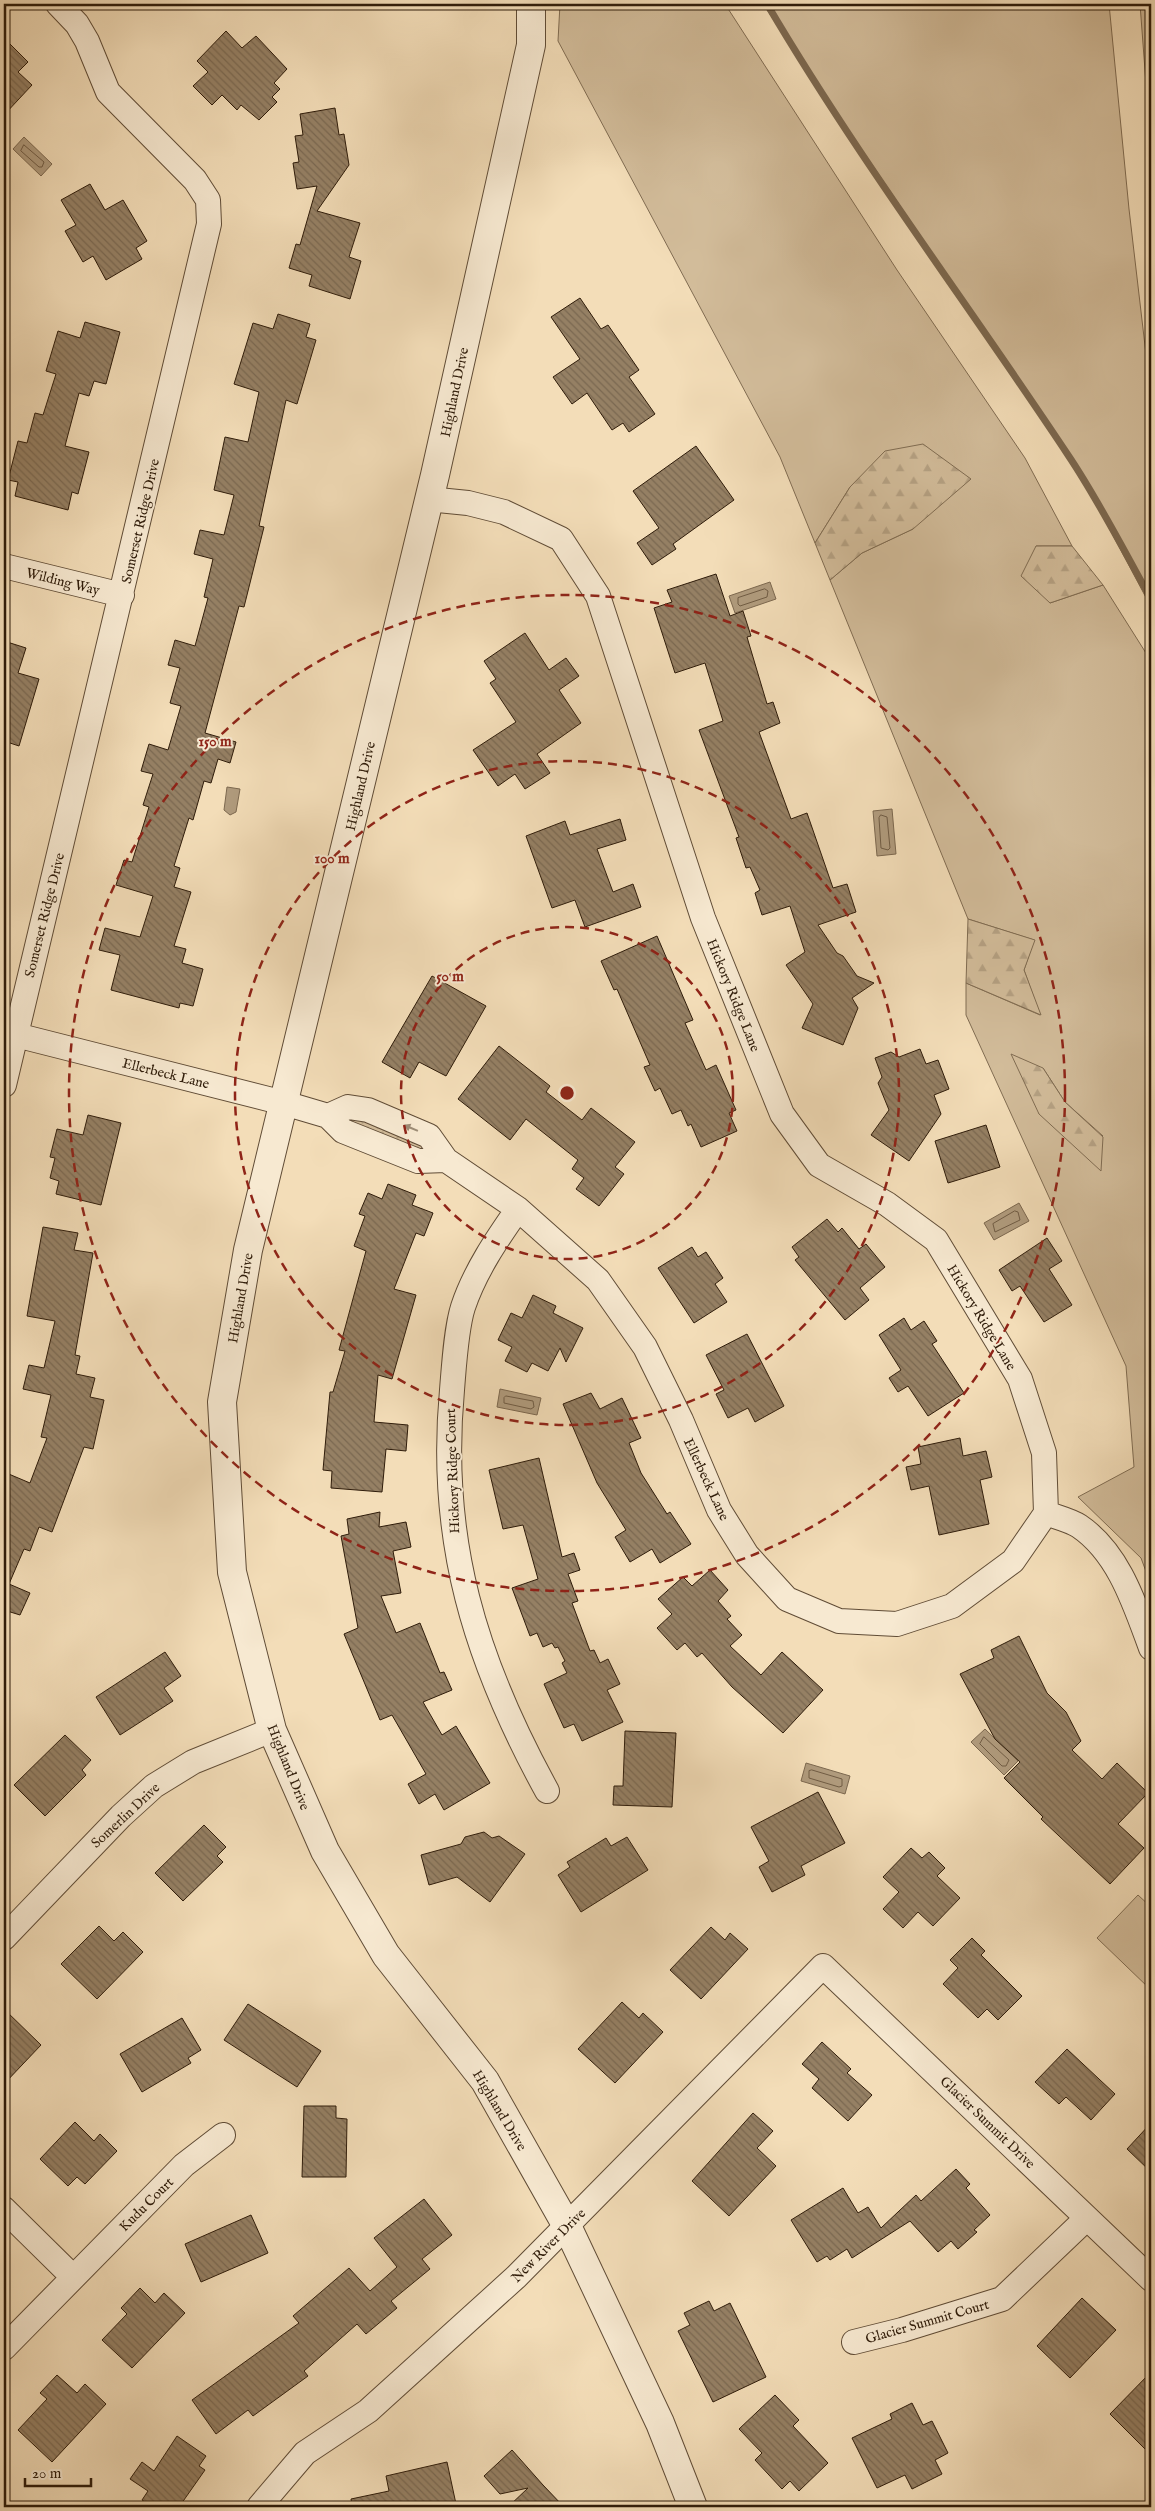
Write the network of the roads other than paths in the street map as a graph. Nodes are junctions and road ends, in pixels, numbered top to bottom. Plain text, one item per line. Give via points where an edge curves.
1 (58, 4) edge
2 (530, 4) edge
3 (428, 499) junction
4 (4, 566) edge
5 (122, 595) junction
6 (10, 1034) edge
7 (4, 1085) edge
8 (284, 1103) junction
9 (518, 1208) junction
10 (1046, 1513) junction
11 (1151, 1648) edge
12 (272, 1730) junction
13 (548, 1791) dead end
14 (4, 1938) edge
15 (824, 1966) joint
16 (223, 2135) dead end
17 (4, 2208) edge
18 (1088, 2218) junction
19 (567, 2226) junction
20 (73, 2278) junction
21 (1151, 2279) edge
22 (854, 2342) dead end
23 (4, 2348) edge
24 (258, 2507) edge
25 (693, 2507) edge

1 - 5 street, Somerset Ridge Drive via 78,24 88,41 108,92 180,162 208,200 209,224 205,246
2 - 3 street, Highland Drive via 531,45
3 - 8 street, Highland Drive
3 - 10 street, Hickory Ridge Lane via 468,503 504,512 561,539 598,596 703,918 782,1114 819,1164 887,1204 936,1240 1020,1379 1044,1452
4 - 5 street, Wilding Way
5 - 6 street, Somerset Ridge Drive
6 - 7 street, Somerset Ridge Drive
6 - 8 street, Ellerbeck Lane
8 - 9 street, Ellerbeck Lane via 328,1116 343,1132 418,1161 446,1160
8 - 12 street, Highland Drive via 248,1250 222,1402 232,1572
9 - 10 street, Ellerbeck Lane via 598,1280 639,1340 680,1420 719,1510 747,1554 787,1599 839,1621 897,1624 952,1606 1013,1561
9 - 13 street, Hickory Ridge Court via 488,1252 463,1308 448,1426 450,1491 453,1534 461,1575 484,1657 517,1735
10 - 11 street via 1078,1526 1111,1558 1137,1608
12 - 14 street, Somerlin Drive via 193,1762 154,1786
12 - 19 street, Highland Drive via 325,1851 386,1956 485,2081
15 - 18 street, Glacier Summit Drive
15 - 19 street, New River Drive
16 - 20 street, Kudu Court via 184,2165
17 - 20 street
18 - 21 street, Glacier Summit Drive
18 - 22 street, Glacier Summit Court via 1002,2300
19 - 24 street, New River Drive via 368,2411 305,2453
19 - 25 street, Highland Drive via 660,2423
20 - 23 street

